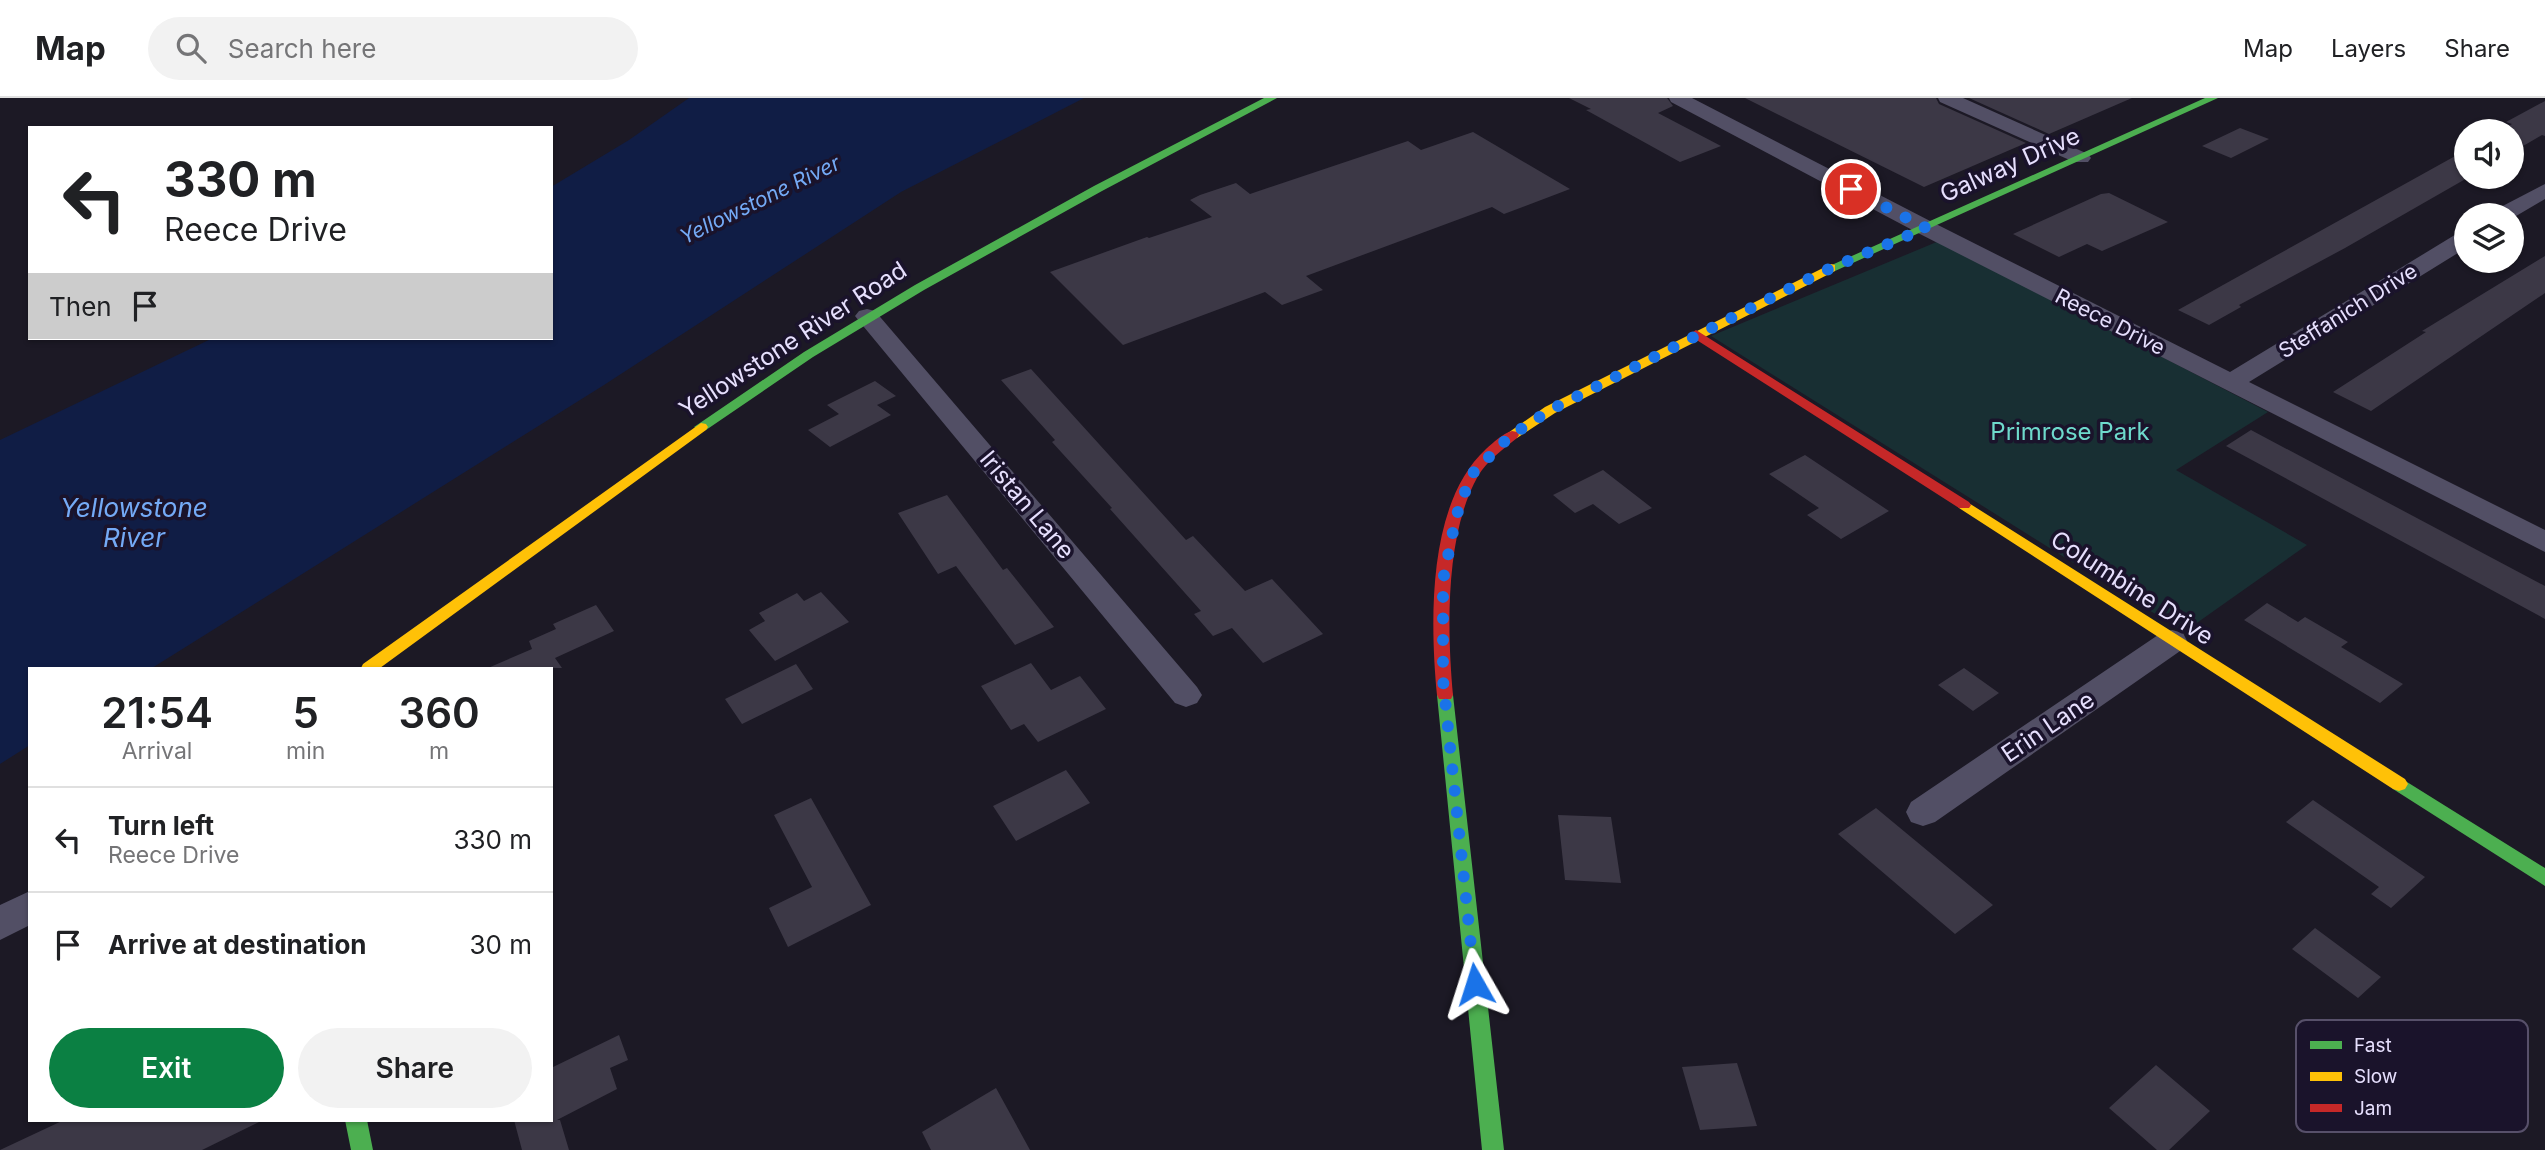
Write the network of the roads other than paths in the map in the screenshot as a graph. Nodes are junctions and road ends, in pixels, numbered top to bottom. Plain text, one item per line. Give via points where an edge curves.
1 (1272, 98) edge
2 (1678, 98) edge
3 (1947, 98) edge
4 (2213, 98) edge
5 (2081, 158) junction
6 (2545, 190) edge
7 (2523, 203) edge
8 (1926, 228) junction
9 (2454, 245) edge
10 (867, 316) junction
11 (1696, 334) junction
12 (2230, 383) junction
13 (2545, 542) edge
14 (2172, 641) junction
15 (370, 667) edge
16 (1186, 695) dead end
17 (1923, 812) dead end
18 (2545, 878) edge
19 (28, 907) edge
20 (0, 924) edge
21 (356, 1122) edge
22 (362, 1150) edge
23 (1493, 1150) edge

1 - 10 street, Yellowstone River Road via 1149,159
2 - 8 street, Reece Drive
3 - 5 street
4 - 5 street, Galway Drive
5 - 8 street, Galway Drive
6 - 7 street
8 - 11 street, Galway Drive via 1824,271
8 - 12 street, Reece Drive
9 - 12 street, Steffanich Drive
10 - 15 street, Yellowstone River Road via 752,390
10 - 16 street, Iristan Lane
11 - 14 street, Columbine Drive
11 - 23 street, Galway Drive via 1550,410 1509,437 1471,475 1456,517 1443,580 1443,680
12 - 13 street, Reece Drive
14 - 17 street, Erin Lane
14 - 18 street, Columbine Drive
19 - 20 street
21 - 22 street

